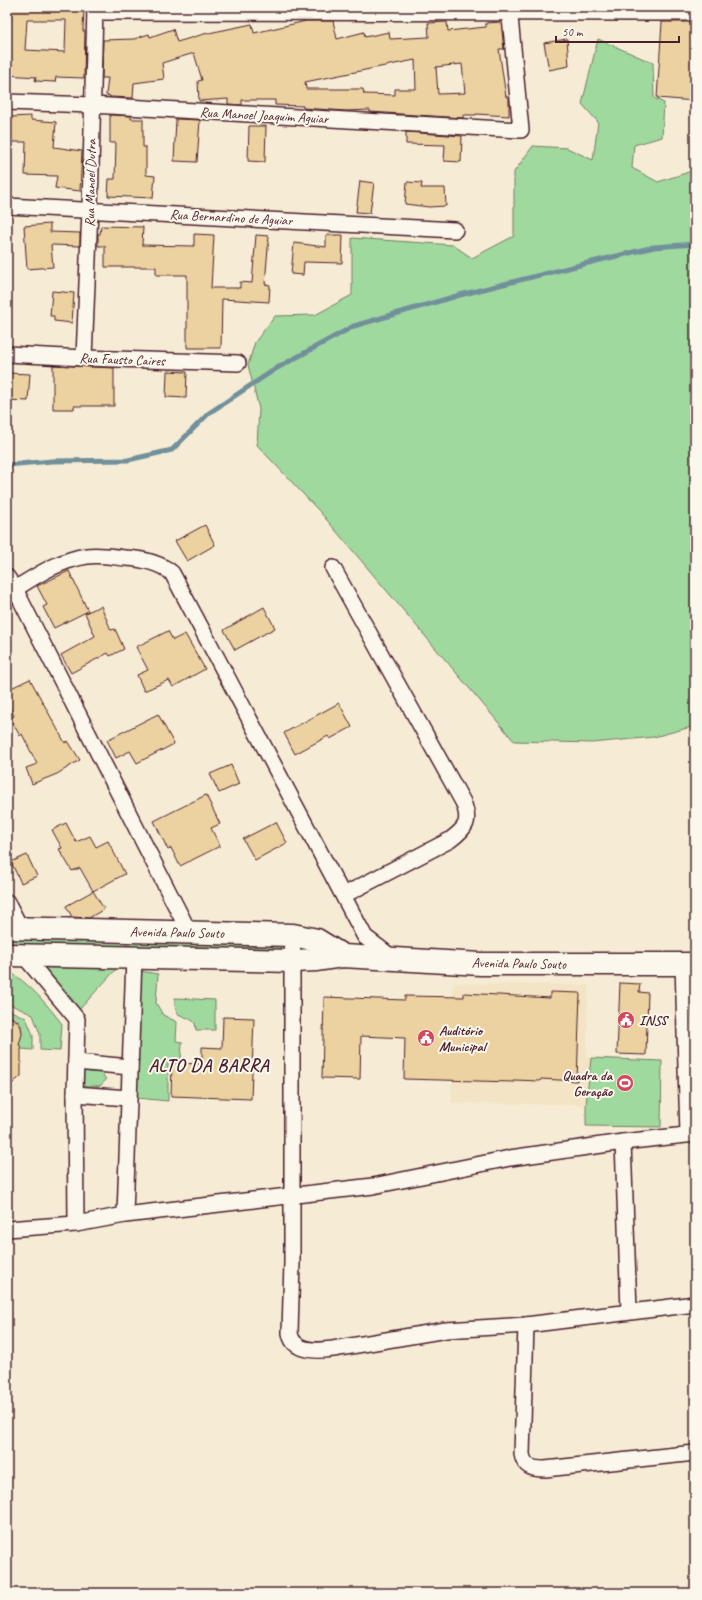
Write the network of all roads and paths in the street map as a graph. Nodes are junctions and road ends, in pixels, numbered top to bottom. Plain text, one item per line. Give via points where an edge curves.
1 (95, 10) edge
2 (509, 10) edge
3 (695, 13) edge
4 (7, 102) edge
5 (92, 105) junction
6 (7, 206) edge
7 (90, 209) junction
8 (455, 230) dead end
9 (7, 354) edge
10 (84, 358) junction
11 (238, 363) dead end
12 (333, 568) dead end
13 (11, 583) edge
14 (344, 895) junction
15 (7, 902) edge
16 (14, 929) edge
17 (189, 932) junction
18 (293, 935) junction
19 (15, 955) edge
20 (343, 956) junction
21 (134, 958) junction
22 (394, 959) junction
23 (292, 961) junction
24 (689, 964) edge
25 (76, 1062) junction
26 (130, 1066) junction
27 (76, 1094) junction
28 (128, 1098) junction
29 (692, 1134) edge
30 (623, 1142) junction
31 (292, 1195) junction
32 (125, 1215) junction
33 (76, 1224) junction
34 (7, 1229) edge
35 (695, 1304) edge
36 (629, 1311) junction
37 (526, 1325) junction
38 (695, 1452) edge

1 - 2 street
1 - 5 street, Rua Manoel Dutra
2 - 3 street
2 - 5 street, Rua Manoel Joaquim Aguiar via 521,130
4 - 5 street, Rua Manoel Joaquim Aguiar
5 - 7 street, Rua Manoel Dutra
6 - 7 street, Rua Bernardino de Aguiar
7 - 8 street, Rua Bernardino de Aguiar
7 - 10 street, Rua Manoel Dutra
9 - 10 street, Rua Fausto Caires
10 - 11 street, Rua Fausto Caires
12 - 14 street via 463,802 467,818 461,831 450,840
13 - 14 street via 88,555 150,561 172,573
13 - 17 street
14 - 22 street via 365,936
15 - 16 street
16 - 17 street, Avenida Paulo Souto
17 - 18 street, Avenida Paulo Souto
18 - 20 street, Avenida Paulo Souto via 317,940
18 - 23 street
19 - 21 street, Avenida Paulo Souto
19 - 25 street via 77,1019
20 - 22 street, Avenida Paulo Souto
20 - 23 street, Avenida Paulo Souto
21 - 23 street, Avenida Paulo Souto
21 - 26 street
22 - 24 street, Avenida Paulo Souto via 481,964
23 - 31 street
24 - 29 street
25 - 26 street
25 - 27 street
26 - 28 street
27 - 28 street
27 - 33 street
28 - 32 street
29 - 30 street
30 - 31 street via 510,1158 373,1186
30 - 36 street
31 - 32 street
31 - 37 street via 290,1333 298,1346 318,1351 446,1330
32 - 33 street
33 - 34 street
35 - 36 street
36 - 37 street
37 - 38 street via 522,1454 525,1465 545,1470

